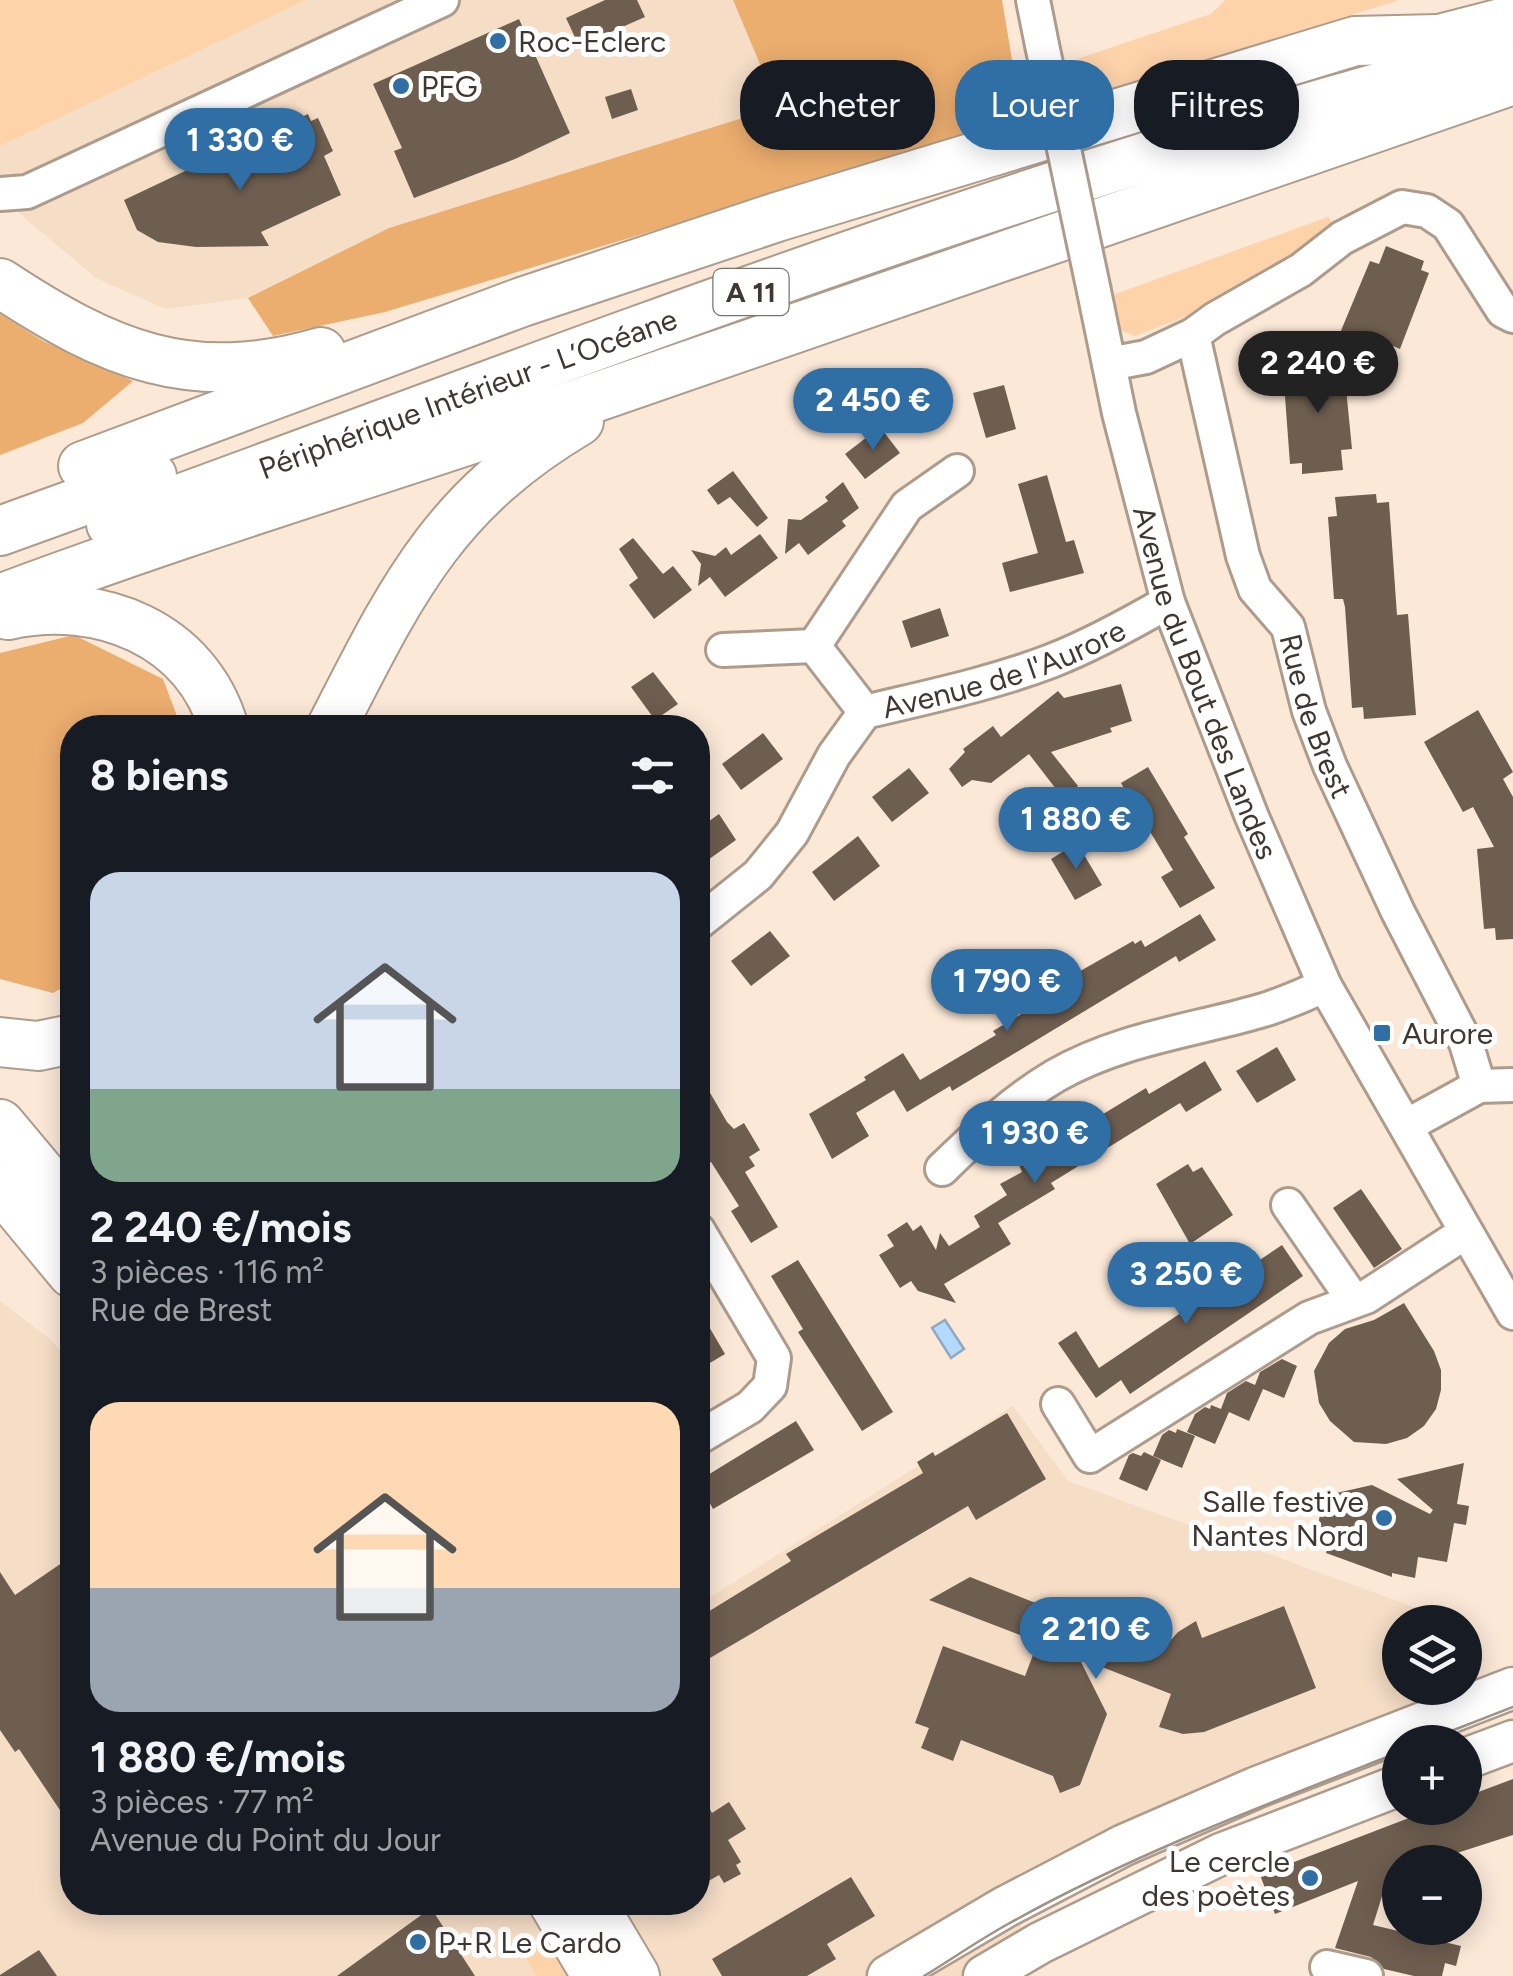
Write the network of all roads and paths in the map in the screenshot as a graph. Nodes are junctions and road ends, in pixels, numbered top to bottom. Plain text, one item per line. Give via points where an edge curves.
1 (442, 0) edge
2 (1033, 0) edge
3 (1513, 20) edge
4 (1438, 39) junction
5 (1513, 52) edge
6 (1513, 80) edge
7 (13, 193) edge
8 (0, 283) edge
9 (522, 302) junction
10 (1513, 316) edge
11 (1193, 335) junction
12 (742, 348) junction
13 (1108, 364) junction
14 (957, 471) dead end
15 (0, 497) edge
16 (0, 531) edge
17 (0, 564) edge
18 (0, 600) edge
19 (1168, 602) junction
20 (0, 616) edge
21 (814, 646) junction
22 (723, 650) dead end
23 (864, 712) junction
24 (219, 715) edge
25 (338, 715) edge
26 (710, 914) edge
27 (1325, 986) junction
28 (60, 1041) edge
29 (0, 1042) edge
30 (1479, 1086) junction
31 (1513, 1086) edge
32 (0, 1124) edge
33 (1406, 1126) junction
34 (942, 1169) dead end
35 (0, 1186) edge
36 (60, 1196) edge
37 (1288, 1205) dead end
38 (0, 1228) edge
39 (1466, 1232) junction
40 (710, 1250) edge
41 (60, 1258) edge
42 (60, 1291) edge
43 (1354, 1301) junction
44 (1513, 1313) edge
45 (1058, 1404) dead end
46 (710, 1431) edge
47 (1513, 1688) edge
48 (1513, 1740) edge
49 (1482, 1753) edge
50 (1382, 1792) edge
51 (561, 1915) edge
52 (599, 1915) edge
53 (1327, 1966) dead end
54 (597, 1976) edge
55 (635, 1976) edge
56 (888, 1976) edge
57 (984, 1976) edge
58 (1366, 1976) edge

1 - 7 street
2 - 13 street, Avenue du Bout des Landes, bridge
3 - 4 highway, A 11
4 - 9 highway via 1354,41
4 - 16 highway, A 11 via 899,207
5 - 17 highway, Périphérique Intérieur - L’Océane / A 11 via 994,208
6 - 12 highway
8 - 9 highway via 115,348 164,362 225,367 294,360 494,302
9 - 15 highway
10 - 11 street via 1503,312 1448,225 1427,210 1402,206
11 - 13 street via 1146,357
11 - 30 street, Rue de Brest via 1242,556 1255,590 1288,627 1330,766 1466,1042
12 - 18 highway via 122,553
12 - 25 highway via 720,366 577,422 472,501 399,597
13 - 19 street, Avenue du Bout des Landes
14 - 21 street via 907,506
19 - 23 street, Avenue de l'Aurore via 1050,661
19 - 27 street, Avenue du Bout des Landes
20 - 24 highway via 80,610 144,628 192,668
21 - 22 street
21 - 23 street
23 - 26 street, Avenue de l'Aurore via 792,833 758,876
27 - 33 street, Avenue du Bout des Landes
27 - 34 street via 1262,1010 1147,1038 1056,1076
28 - 29 highway
30 - 31 street
30 - 33 street
32 - 36 highway
33 - 39 street, Avenue du Bout des Landes
35 - 41 highway
37 - 43 street
38 - 42 highway
39 - 43 street
39 - 44 street, Avenue du Bout des Landes
40 - 46 street via 774,1358 770,1386
43 - 45 street via 1309,1318 1090,1456
47 - 56 main road via 1124,1845
48 - 49 main road
50 - 57 main road via 1221,1854
51 - 54 highway
52 - 55 highway
53 - 58 street

